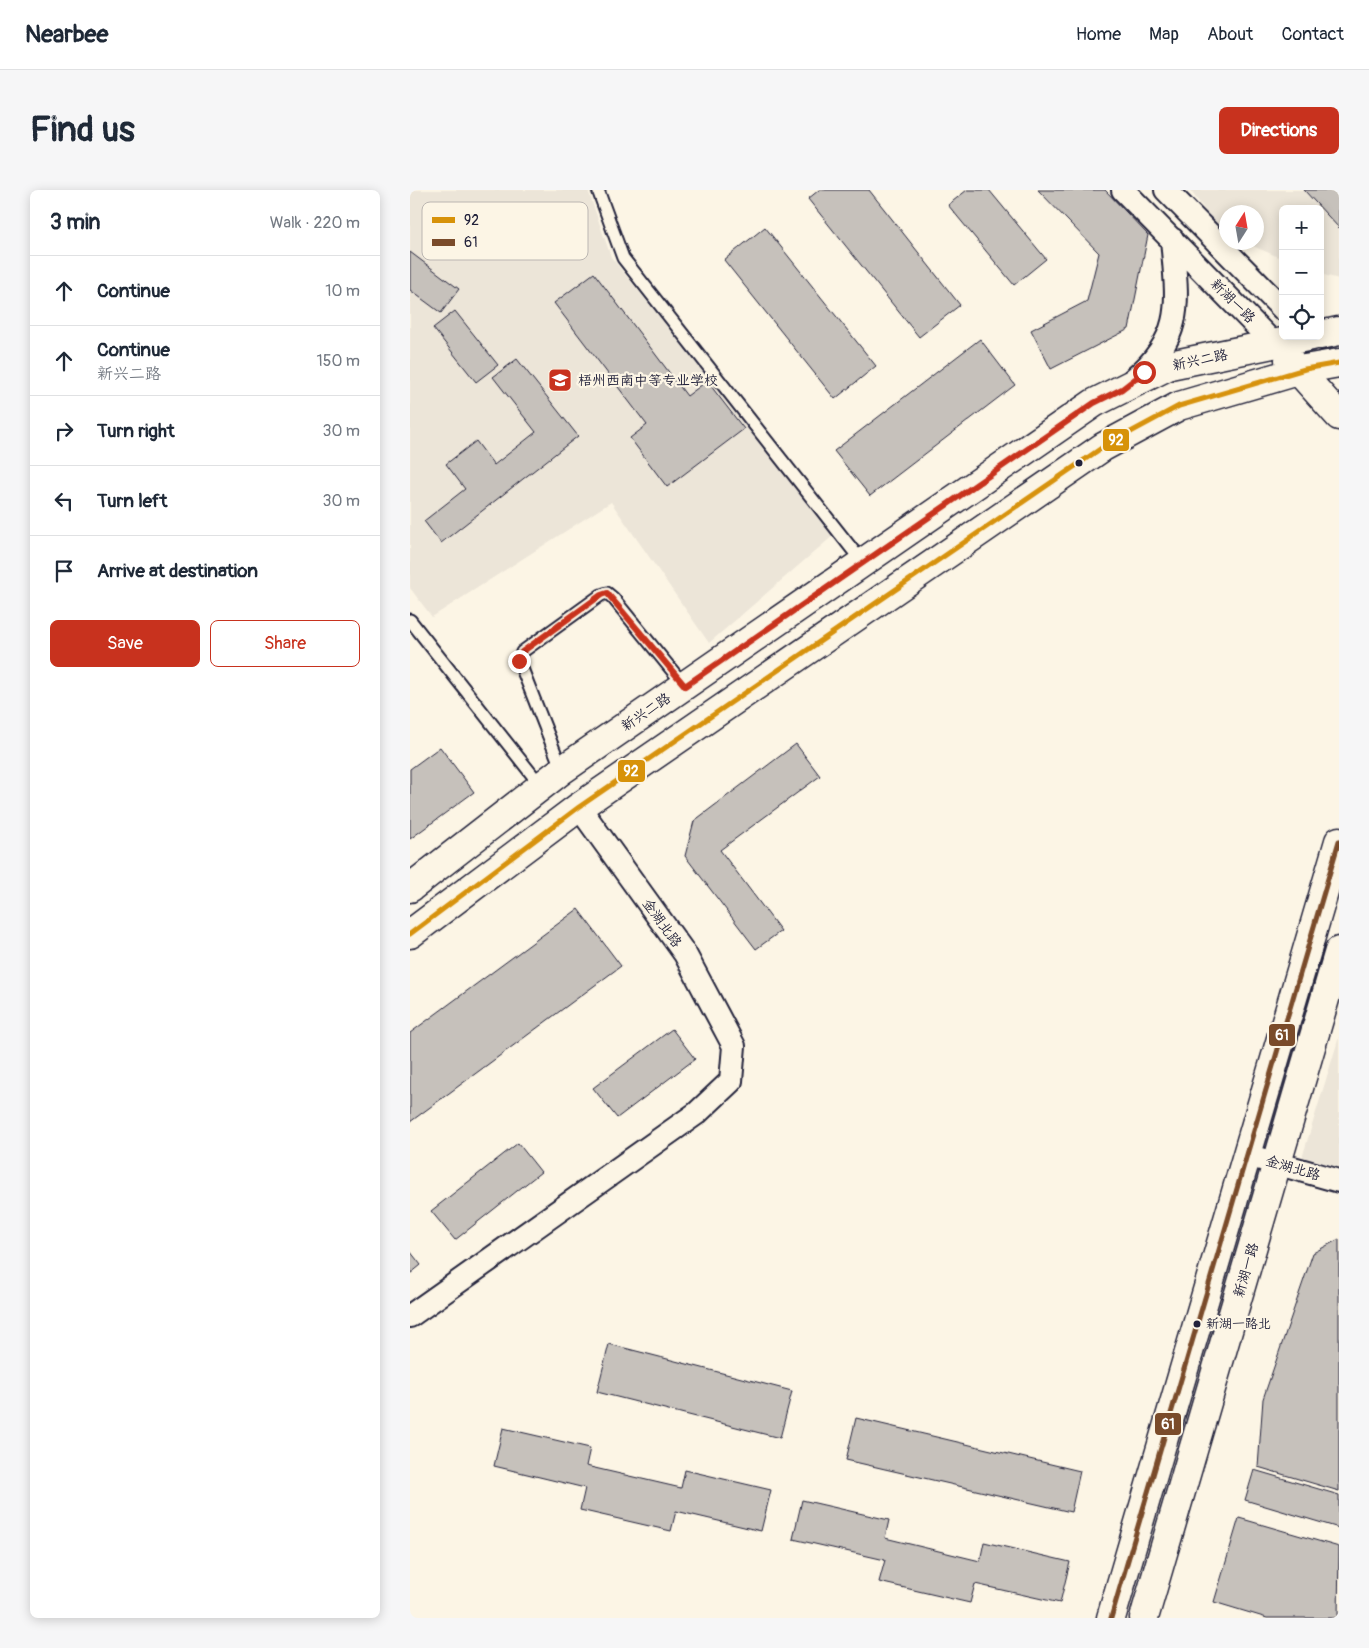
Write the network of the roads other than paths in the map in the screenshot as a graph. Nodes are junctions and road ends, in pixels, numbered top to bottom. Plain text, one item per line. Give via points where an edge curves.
1 (598, 190) edge
2 (1123, 190) edge
3 (1166, 190) edge
4 (1172, 239) junction
5 (1279, 305) edge
6 (1339, 331) edge
7 (1324, 334) edge
8 (1292, 340) edge
9 (1314, 340) edge
10 (1274, 344) junction
11 (1338, 364) edge
12 (1299, 371) junction
13 (1122, 389) junction
14 (1339, 416) edge
15 (864, 563) junction
16 (410, 619) edge
17 (685, 686) junction
18 (552, 778) junction
19 (580, 807) junction
20 (1339, 841) edge
21 (410, 888) edge
22 (410, 934) edge
23 (1339, 951) edge
24 (1247, 1155) junction
25 (1277, 1164) junction
26 (1339, 1181) edge
27 (410, 1316) edge
28 (1111, 1618) edge
29 (1144, 1618) edge

1 - 15 lane via 623,258
2 - 4 street, 新湖一路
3 - 5 street
4 - 10 street, 新湖一路
4 - 13 street via 1178,302 1176,319 1144,372
6 - 7 main road
8 - 10 main road, 新兴二路
9 - 11 main road
10 - 12 main road, 新湖一路
10 - 13 main road, 新兴二路 via 1170,365
11 - 12 main road
12 - 14 main road, 新湖一路
12 - 19 main road via 1179,406 1103,447
13 - 15 main road, 新兴二路 via 1094,403
15 - 17 main road, 新兴二路
16 - 18 lane
17 - 18 main road, 新兴二路
17 - 18 lane via 613,598 607,593 601,595 522,652 519,661
18 - 21 main road, 新兴二路
19 - 22 main road
19 - 27 street, 金湖北路 via 685,954 734,1046 731,1082 697,1112
20 - 24 main road
23 - 25 main road, 新湖一路
24 - 25 street, 金湖北路
24 - 28 main road
25 - 26 street, 金湖北路
25 - 29 main road, 新湖一路

